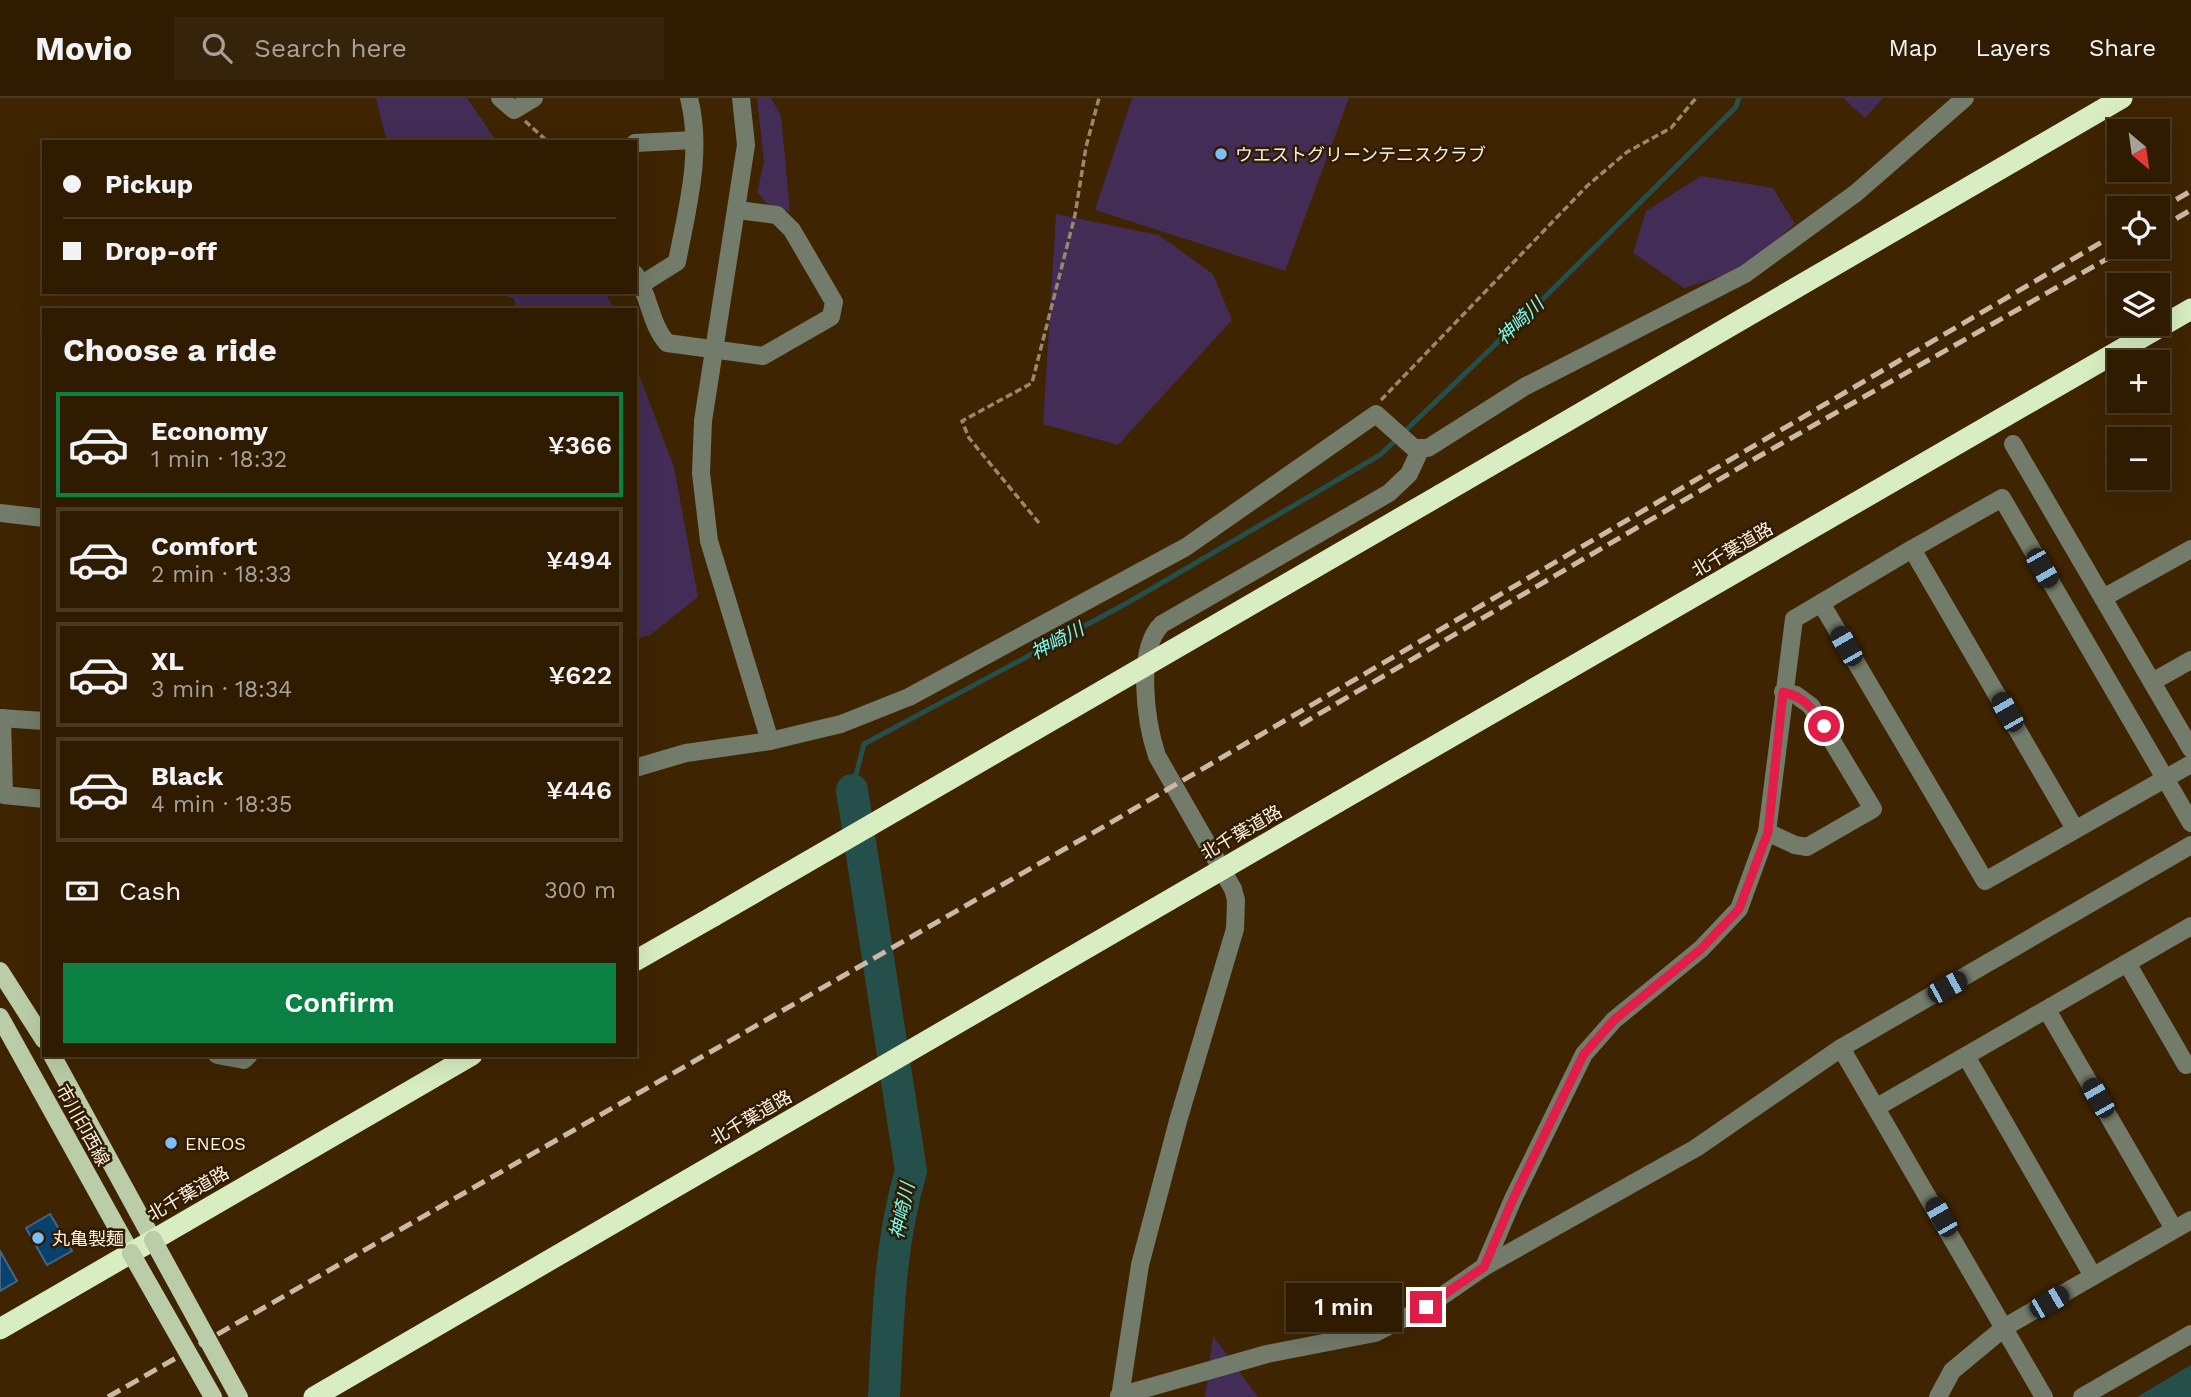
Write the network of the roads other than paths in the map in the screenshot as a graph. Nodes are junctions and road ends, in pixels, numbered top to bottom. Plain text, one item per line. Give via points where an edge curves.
1 (534, 98) edge
2 (689, 98) edge
3 (741, 98) edge
4 (1965, 98) edge
5 (2122, 98) edge
6 (507, 104) edge
7 (694, 140) junction
8 (637, 143) edge
9 (738, 210) junction
10 (639, 279) edge
11 (2191, 309) edge
12 (716, 349) junction
13 (2013, 444) dead end
14 (1415, 446) junction
15 (0, 513) edge
16 (42, 518) edge
17 (1912, 549) junction
18 (2191, 549) edge
19 (2103, 598) junction
20 (1821, 603) junction
21 (2191, 660) edge
22 (2152, 682) junction
23 (1783, 692) junction
24 (1, 718) edge
25 (42, 721) edge
26 (770, 741) junction
27 (2191, 749) edge
28 (2191, 764) edge
29 (637, 767) edge
30 (2164, 778) junction
31 (42, 799) edge
32 (2191, 823) edge
33 (2075, 829) junction
34 (1768, 832) junction
35 (2191, 845) edge
36 (2191, 926) edge
37 (637, 960) edge
38 (2127, 963) junction
39 (0, 971) edge
40 (2046, 1010) junction
41 (0, 1017) edge
42 (42, 1037) edge
43 (1841, 1048) junction
44 (1966, 1056) junction
45 (53, 1057) edge
46 (228, 1057) edge
47 (247, 1057) edge
48 (469, 1057) edge
49 (2189, 1067) edge
50 (1877, 1107) junction
51 (2191, 1220) edge
52 (2174, 1229) junction
53 (153, 1240) junction
54 (131, 1253) junction
55 (1484, 1267) junction
56 (2093, 1276) junction
57 (2005, 1327) junction
58 (0, 1329) edge
59 (2191, 1334) edge
60 (1120, 1396) edge
61 (213, 1397) edge
62 (239, 1397) edge
63 (314, 1397) edge
64 (1938, 1397) edge
65 (2044, 1397) edge
66 (2082, 1397) edge

1 - 6 street
2 - 7 street
3 - 9 street via 746,145
4 - 14 street via 1856,193 1745,274 1524,387 1428,448
5 - 37 highway, bridge
7 - 8 street
7 - 10 street via 677,262
9 - 12 street
9 - 12 street via 777,215 792,230 834,302 831,317 763,356
10 - 12 street via 658,333 667,343
11 - 63 highway, 北千葉道路, bridge
12 - 26 street via 703,421 709,541
13 - 19 street
14 - 26 street via 1376,414 1186,547 990,654 909,697 841,724
14 - 60 street via 1409,474 1389,494 1162,624 1150,638 1146,679 1152,741 1233,888 1237,912 1140,1265
15 - 16 street
17 - 20 street
17 - 30 street via 2002,498
17 - 33 street
18 - 19 street
19 - 22 street
20 - 23 street via 1794,619
20 - 33 street via 1985,881
21 - 22 street
22 - 27 street
23 - 34 street
23 - 34 street via 1811,706 1873,808 1807,847
24 - 25 street
24 - 31 street via 4,795
26 - 29 street via 685,753
28 - 30 street
30 - 32 street
30 - 33 street
34 - 55 street via 1739,909 1701,949 1614,1020 1584,1054
35 - 43 street
36 - 38 street
38 - 40 street
38 - 49 street
39 - 42 main road
40 - 44 street
40 - 52 street
41 - 54 main road, 市川印西線
43 - 50 street
43 - 55 street via 1696,1148
44 - 50 street
44 - 56 street
45 - 53 main road, 市川印西線
46 - 47 street
48 - 53 highway, 北千葉道路
50 - 57 street
51 - 52 street
52 - 56 street
53 - 54 highway, 北千葉道路
53 - 62 main road, 市川印西線, bridge
54 - 58 highway, 北千葉道路
54 - 61 main road, 市川印西線, bridge
55 - 60 street via 1426,1307 1375,1333 1267,1354
56 - 57 street
57 - 64 street via 1952,1371
57 - 65 street
59 - 66 street

